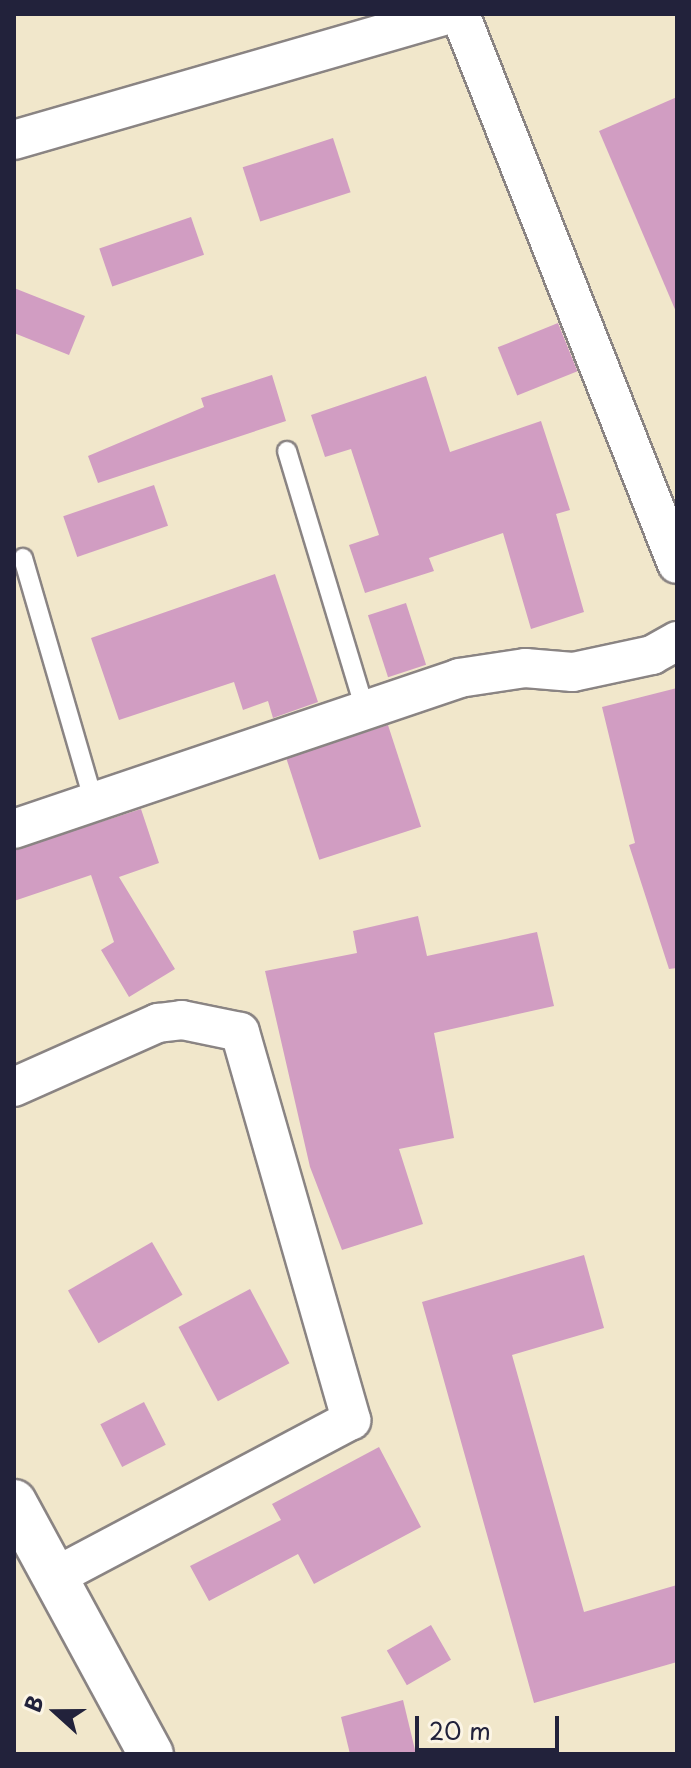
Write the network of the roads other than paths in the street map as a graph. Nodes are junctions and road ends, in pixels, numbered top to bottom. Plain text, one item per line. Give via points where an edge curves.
1 (450, 14) edge
2 (460, 14) edge
3 (14, 140) edge
4 (287, 451) dead end
5 (23, 558) dead end
6 (677, 564) edge
7 (677, 641) edge
8 (365, 709) junction
9 (94, 802) junction
10 (14, 829) edge
11 (14, 1087) edge
12 (14, 1502) edge
13 (58, 1575) junction
14 (151, 1754) edge

1 - 3 street
2 - 6 street
4 - 8 lane
5 - 9 lane
7 - 8 street via 652,655 573,672 525,668 459,678
8 - 9 street
9 - 10 street
11 - 13 street via 158,1023 182,1020 240,1032 351,1420
12 - 13 street
13 - 14 street

